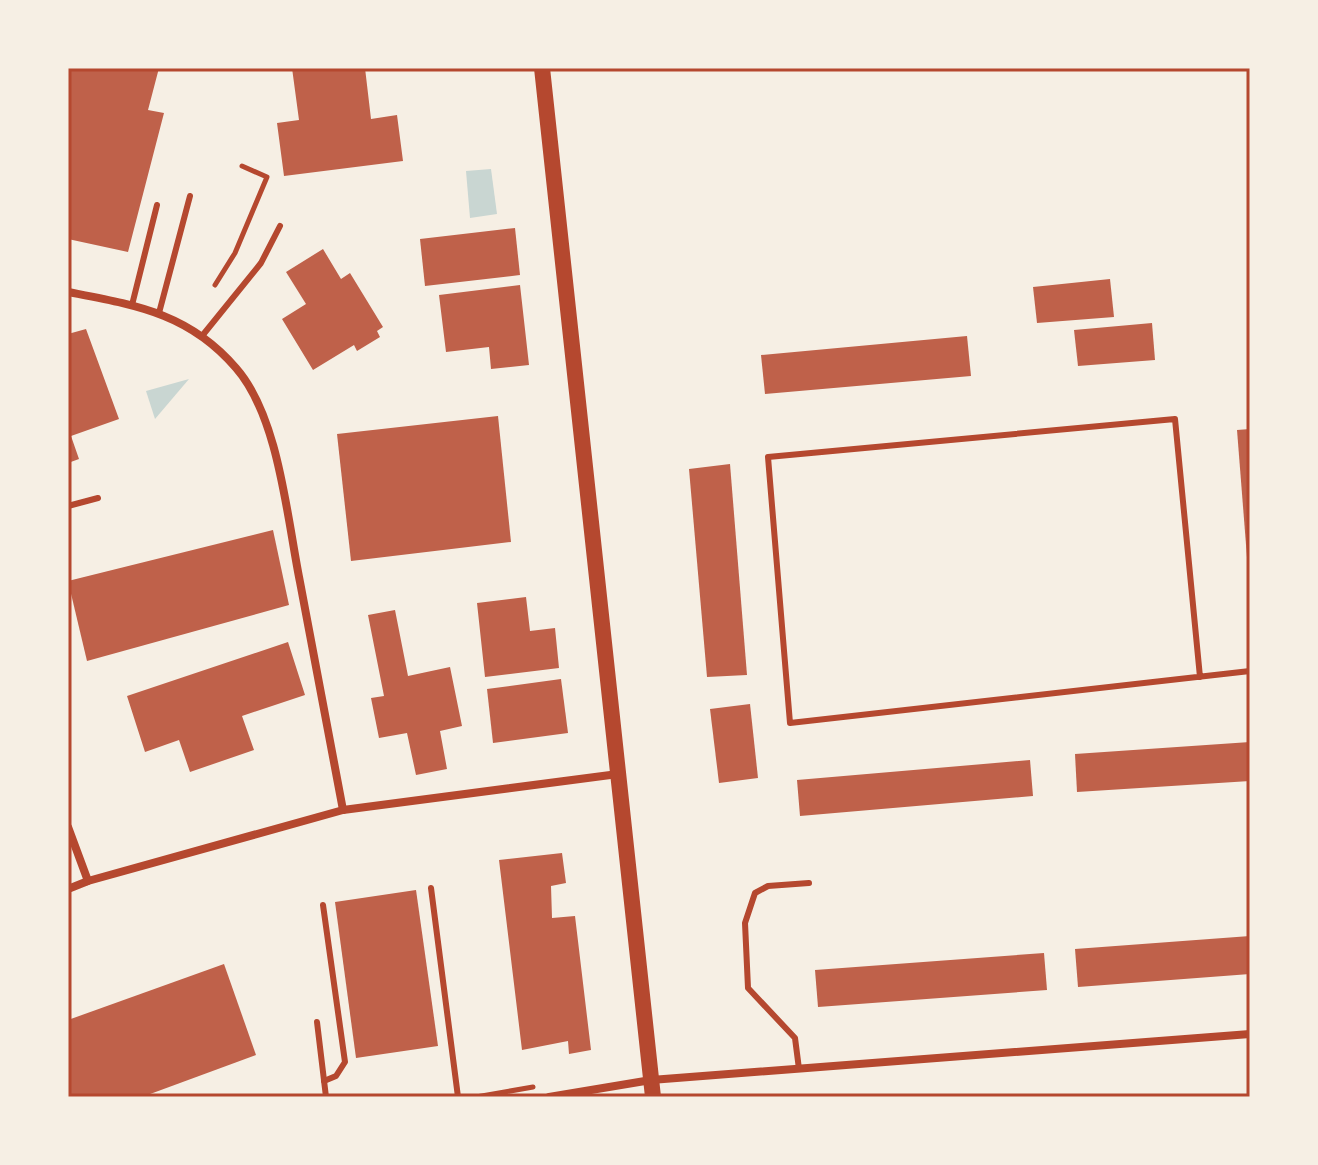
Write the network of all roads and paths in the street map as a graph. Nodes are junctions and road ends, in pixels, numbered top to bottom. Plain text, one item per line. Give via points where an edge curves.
1 (542, 68) edge
2 (242, 166) dead end
3 (190, 196) dead end
4 (157, 205) dead end
5 (280, 226) dead end
6 (223, 273) dead end
7 (68, 292) edge
8 (132, 305) junction
9 (159, 313) junction
10 (202, 336) junction
11 (98, 498) dead end
12 (68, 506) edge
13 (1250, 671) edge
14 (1200, 677) dead end
15 (618, 774) junction
16 (343, 810) junction
17 (68, 827) edge
18 (88, 881) junction
19 (809, 883) dead end
20 (431, 888) dead end
21 (68, 889) edge
22 (323, 905) dead end
23 (317, 1022) dead end
24 (1250, 1034) edge
25 (799, 1069) junction
26 (324, 1081) junction
27 (652, 1088) edge
28 (326, 1097) edge
29 (458, 1097) edge
30 (549, 1097) edge

1 - 15 main road
2 - 6 path via 267,177
3 - 9 lane
4 - 8 lane
5 - 10 lane via 261,263
7 - 8 street
8 - 9 street
9 - 10 street
10 - 16 street via 248,383 268,426
11 - 12 lane
13 - 14 lane via 790,723 768,457 1175,419
15 - 16 street
15 - 27 main road
16 - 18 street
17 - 18 street
18 - 21 street
19 - 25 lane via 768,886 755,893 745,923 748,988 795,1038
20 - 29 lane
22 - 26 lane via 345,1062 336,1076
23 - 26 lane
24 - 25 street
25 - 27 street
26 - 28 lane
27 - 30 street

